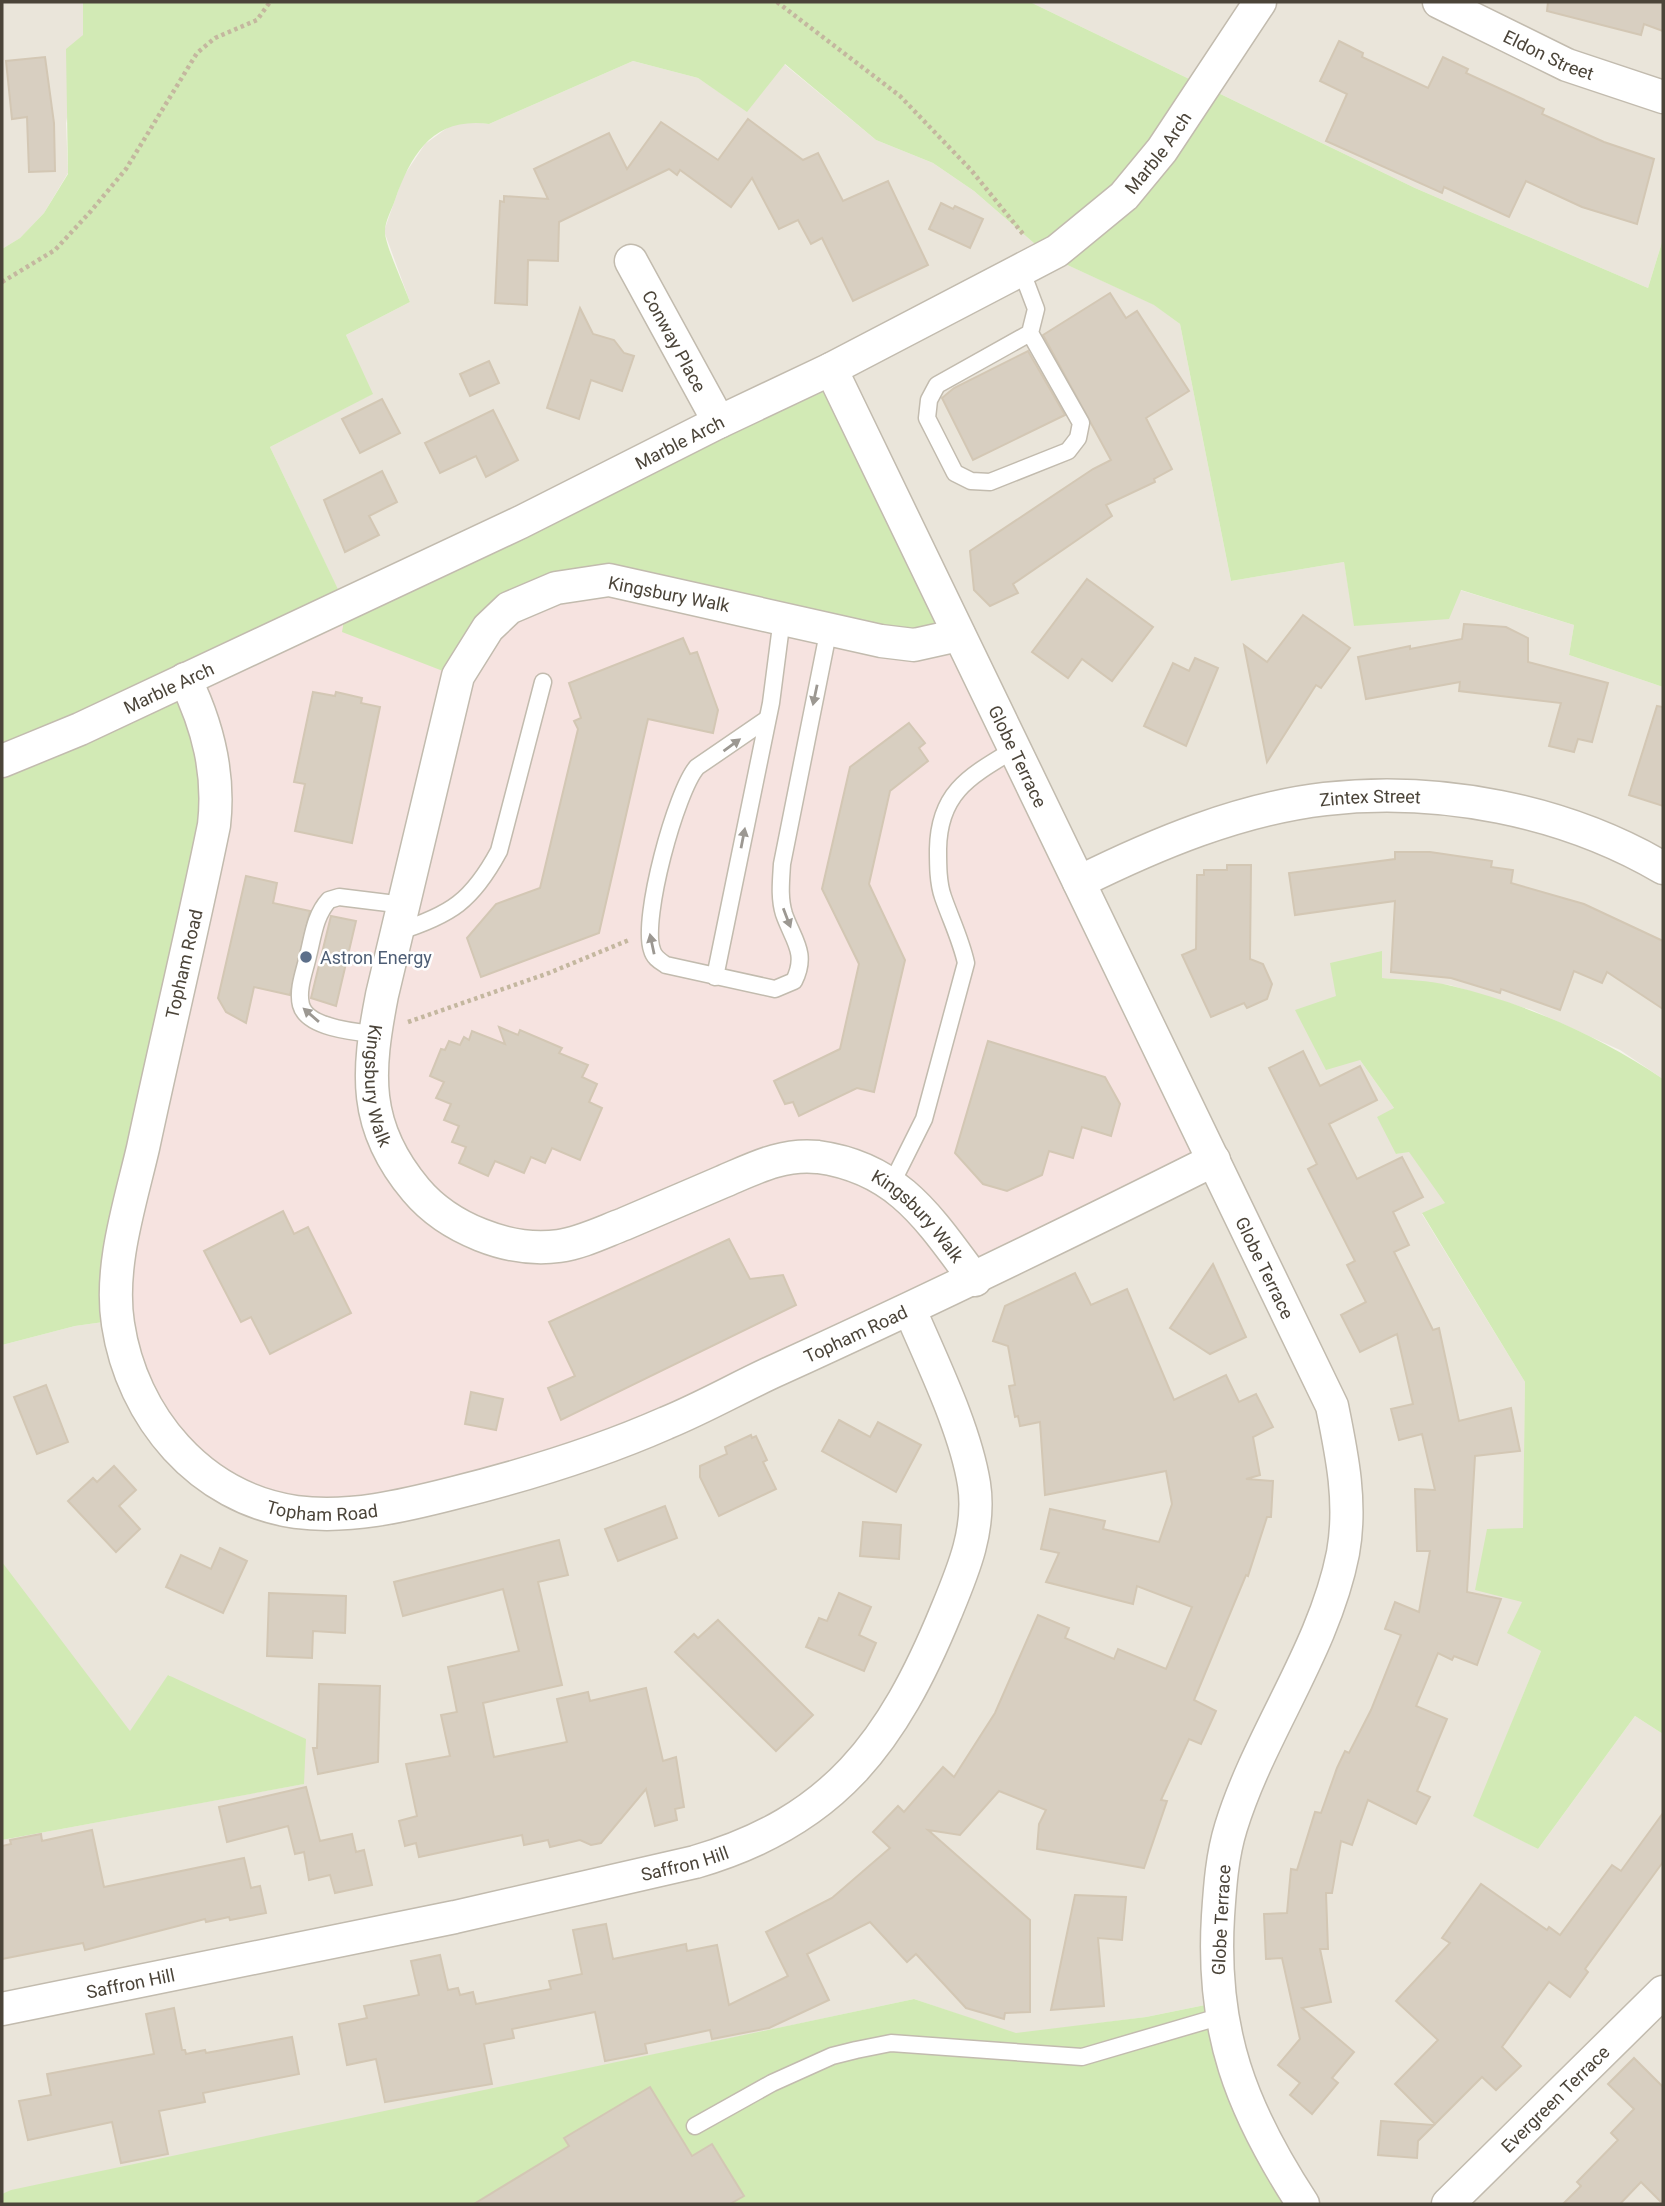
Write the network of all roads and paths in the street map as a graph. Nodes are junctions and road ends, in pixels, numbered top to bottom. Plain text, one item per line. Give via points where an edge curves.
1 (270, 2) edge
2 (777, 2) edge
3 (1260, 2) edge
4 (1438, 2) edge
5 (1663, 97) edge
6 (631, 261) dead end
7 (1032, 266) junction
8 (2, 282) edge
9 (1030, 333) junction
10 (831, 369) junction
11 (719, 422) junction
12 (782, 618) junction
13 (829, 628) junction
14 (959, 635) junction
15 (185, 679) junction
16 (543, 682) dead end
17 (768, 719) junction
18 (1015, 750) junction
19 (2, 761) edge
20 (1663, 868) edge
21 (1079, 882) junction
22 (400, 919) junction
23 (649, 931) junction
24 (715, 977) junction
25 (374, 1034) junction
26 (1214, 1160) junction
27 (892, 1183) junction
28 (975, 1280) junction
29 (910, 1310) junction
30 (1663, 1992) edge
31 (2, 2009) edge
32 (1222, 2016) junction
33 (695, 2126) dead end
34 (1303, 2204) edge
35 (1448, 2204) edge

1 - 8 path via 257,20 215,38 197,52 127,169 55,250
2 - 7 path via 900,96 971,170
3 - 7 street, Marble Arch via 1196,102 1124,196 1078,237
4 - 5 street, Eldon Street via 1567,65
6 - 11 street, Conway Place
7 - 9 lane via 1036,309
7 - 10 street, Marble Arch
9 - 9 lane via 937,385 929,400 927,418 955,473 971,481 990,482 1068,451 1078,438 1081,423
10 - 11 street, Marble Arch
10 - 14 street, Globe Terrace
11 - 15 street, Marble Arch via 521,522
12 - 13 street, Kingsbury Walk
12 - 17 lane
12 - 22 street, Kingsbury Walk via 609,580 556,588 509,608 488,628 458,676
13 - 14 street, Kingsbury Walk via 914,645
13 -> 24 lane via 782,864 780,894 801,950 799,972 793,981 775,989
14 - 18 street, Globe Terrace
15 - 19 street, Marble Arch
15 - 29 street, Topham Road via 214,761 218,793 127,1218 116,1290 117,1320 130,1370 157,1424 180,1454 241,1495 295,1511 361,1512 423,1502 540,1470 666,1423
16 - 22 lane via 499,850 486,874 460,905 430,921
23 -> 17 lane via 658,879 688,777
24 -> 17 lane
18 - 21 street, Globe Terrace
18 - 27 lane via 966,779 943,815 938,854 942,894 966,963 924,1119
20 - 21 street, Zintex Street via 1608,841 1542,817 1476,803 1365,798 1325,799 1249,815 1134,855
21 - 26 street, Globe Terrace
22 - 25 street, Kingsbury Walk
25 -> 22 lane via 342,1031 320,1022 304,1011 301,987 316,921 329,900 339,897
24 -> 23 lane via 657,959
23 - 25 path via 549,973
25 - 27 street, Kingsbury Walk via 370,1088 390,1157 425,1200 471,1231 494,1239 525,1246 559,1246 595,1236 775,1159 793,1156 844,1163
26 - 28 street, Topham Road
26 - 32 street, Globe Terrace via 1332,1406 1346,1474 1347,1509 1343,1553 1326,1605 1231,1827 1220,1876 1215,1959
27 - 28 street, Kingsbury Walk via 920,1206
28 - 29 street, Topham Road
29 - 31 street, Saffron Hill via 953,1414 974,1483 974,1534 941,1625 888,1729 837,1788 805,1815 732,1852 695,1862 455,1917
30 - 35 street, Evergreen Terrace
32 - 33 lane via 1083,2057 891,2043 856,2050 772,2083
32 - 34 street, Globe Terrace via 1252,2119

